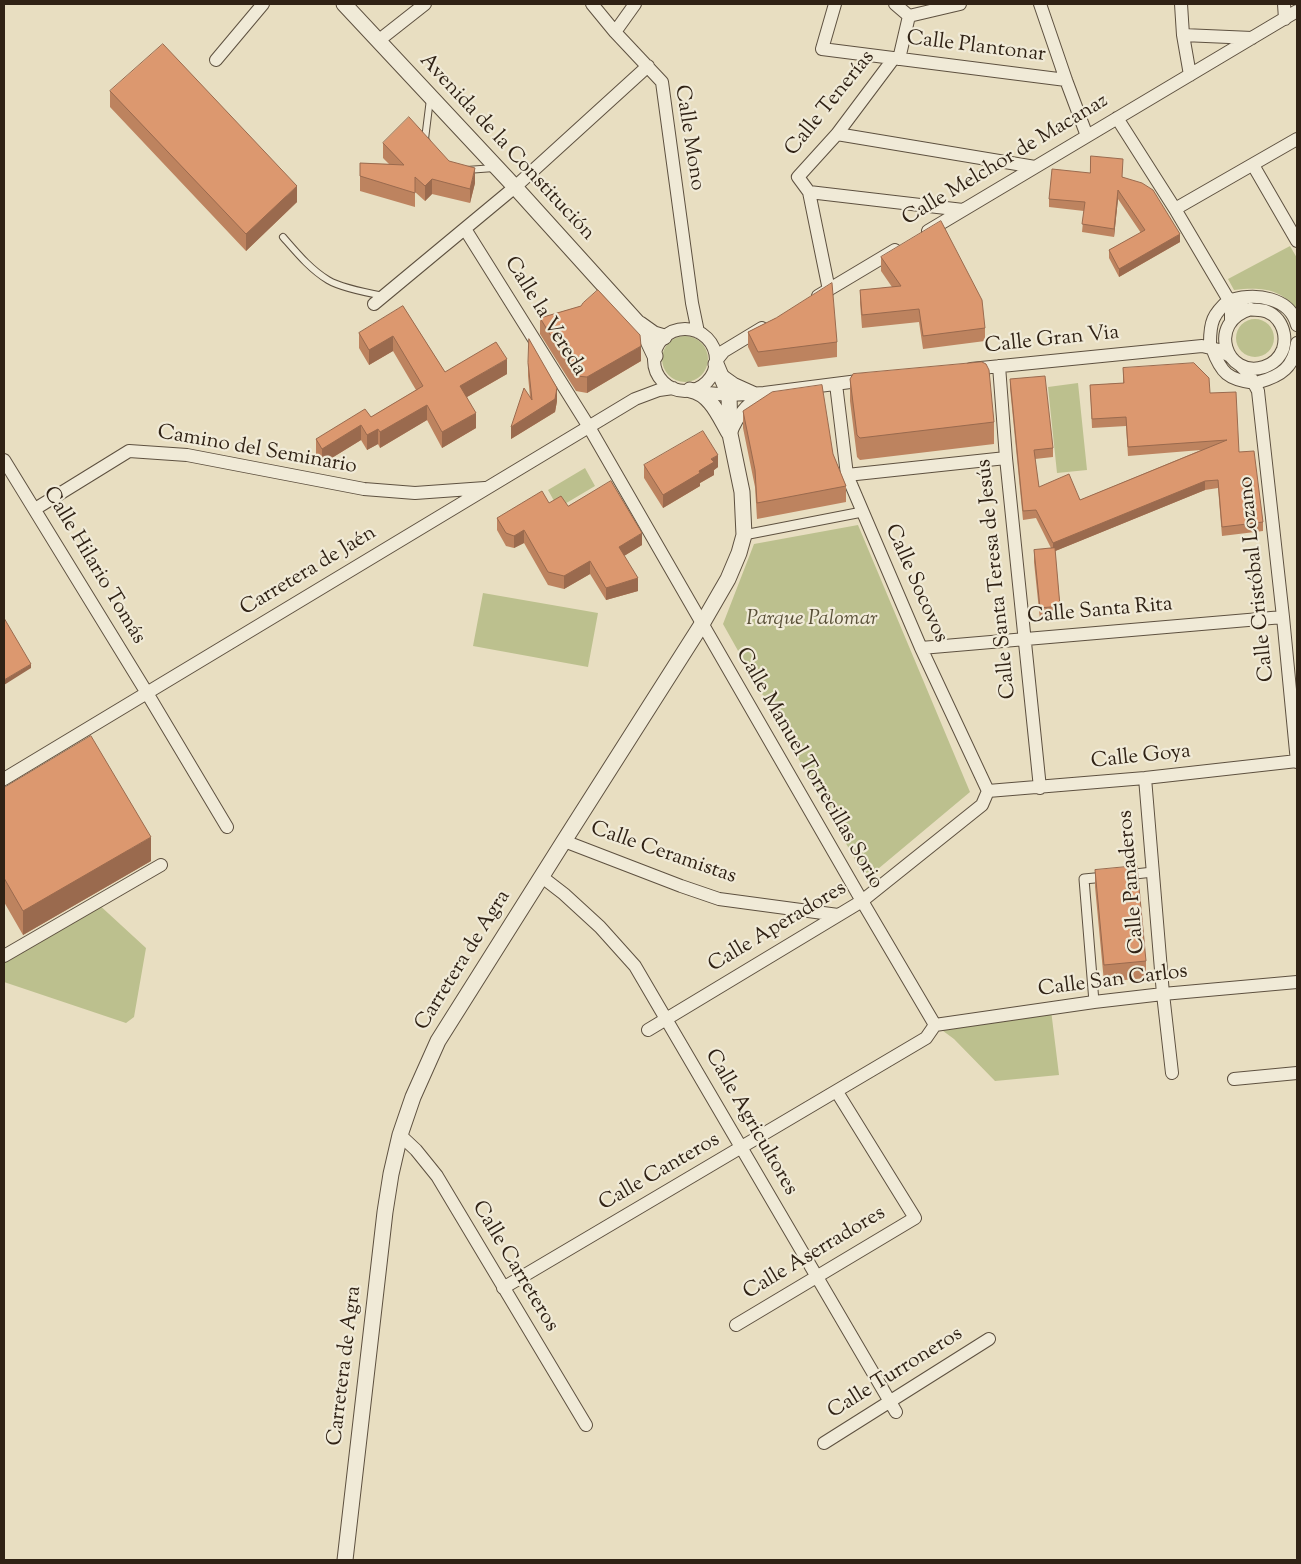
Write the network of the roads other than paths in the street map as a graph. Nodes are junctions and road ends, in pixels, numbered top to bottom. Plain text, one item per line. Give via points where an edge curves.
1 (263, 4) edge
2 (344, 4) edge
3 (425, 4) edge
4 (592, 4) edge
5 (635, 4) edge
6 (835, 4) edge
7 (895, 4) edge
8 (960, 4) edge
9 (1040, 4) edge
10 (1181, 4) edge
11 (1284, 4) edge
12 (1297, 11) edge
13 (909, 16) junction
14 (1285, 18) junction
15 (615, 32) junction
16 (1183, 35) junction
17 (1252, 38) junction
18 (378, 41) junction
19 (896, 58) junction
20 (216, 60) dead end
21 (648, 66) junction
22 (1190, 75) junction
23 (1066, 80) junction
24 (431, 97) junction
25 (1117, 118) junction
26 (837, 134) junction
27 (1087, 136) junction
28 (1297, 139) edge
29 (430, 146) edge
30 (1252, 165) junction
31 (1035, 167) junction
32 (496, 168) junction
33 (462, 170) edge
34 (515, 187) junction
35 (809, 192) junction
36 (1175, 209) junction
37 (963, 210) junction
38 (465, 229) junction
39 (921, 235) edge
40 (283, 237) dead end
41 (1297, 240) edge
42 (904, 245) edge
43 (829, 290) junction
44 (384, 296) junction
45 (1229, 299) junction
46 (812, 300) edge
47 (692, 303) junction
48 (374, 304) dead end
49 (1251, 309) junction
50 (1231, 321) junction
51 (637, 322) junction
52 (768, 324) edge
53 (1282, 326) junction
54 (1297, 326) edge
55 (679, 330) junction
56 (698, 332) junction
57 (1226, 333) junction
58 (1297, 334) edge
59 (664, 337) junction
60 (1297, 338) edge
61 (712, 343) junction
62 (1297, 343) edge
63 (734, 344) junction
64 (1208, 346) junction
65 (1283, 348) junction
66 (655, 356) junction
67 (1230, 356) junction
68 (1240, 365) junction
69 (718, 366) junction
70 (999, 366) junction
71 (1267, 366) junction
72 (961, 370) edge
73 (657, 373) junction
74 (874, 380) edge
75 (836, 384) junction
76 (1257, 385) junction
77 (672, 388) junction
78 (694, 391) junction
79 (760, 394) junction
80 (729, 395) junction
81 (635, 399) junction
82 (589, 427) junction
83 (730, 434) junction
84 (1006, 458) junction
85 (4, 460) edge
86 (847, 475) junction
87 (488, 488) junction
88 (35, 509) junction
89 (862, 512) junction
90 (744, 535) junction
91 (1283, 617) junction
92 (702, 624) junction
93 (1024, 639) junction
94 (921, 648) junction
95 (147, 693) junction
96 (1297, 761) edge
97 (1145, 778) junction
98 (4, 779) edge
99 (1040, 788) junction
100 (988, 791) junction
101 (227, 827) dead end
102 (564, 841) junction
103 (161, 865) dead end
104 (1153, 872) junction
105 (542, 876) junction
106 (862, 901) junction
107 (838, 916) junction
108 (4, 956) edge
109 (1297, 982) edge
110 (1163, 994) junction
111 (1094, 1002) junction
112 (667, 1019) junction
113 (935, 1025) junction
114 (648, 1030) dead end
115 (1297, 1072) edge
116 (1172, 1073) dead end
117 (1234, 1079) dead end
118 (837, 1092) junction
119 (400, 1135) junction
120 (742, 1148) junction
121 (818, 1276) junction
122 (503, 1288) junction
123 (736, 1325) dead end
124 (989, 1339) dead end
125 (893, 1407) junction
126 (586, 1425) dead end
127 (824, 1443) dead end
128 (345, 1560) edge

1 - 20 street
2 - 18 street, Avenida de la Constitución
3 - 18 street
4 - 15 street, Calle Mono
5 - 15 street
6 - 19 street, Calle Plantonar via 822,49
7 - 13 street
8 - 13 street
9 - 23 street
10 - 16 street
11 - 14 street
12 - 14 street, Calle Melchor de Macanaz
13 - 19 street, Calle Tenerías
14 - 17 street, Calle Melchor de Macanaz
15 - 21 street, Calle Mono
16 - 17 street
16 - 22 street
17 - 22 street, Calle Melchor de Macanaz
18 - 24 street, Avenida de la Constitución
19 - 23 street, Calle Plantonar
19 - 26 street, Calle Tenerías
21 - 34 street
21 - 47 street, Calle Mono via 662,82
22 - 25 street, Calle Melchor de Macanaz
23 - 27 street
24 - 29 lane via 425,139
24 - 32 street, Avenida de la Constitución
25 - 27 street, Calle Melchor de Macanaz
25 - 36 street
26 - 31 street
26 - 35 street, Calle Tenerías via 798,177
27 - 31 street, Calle Melchor de Macanaz
28 - 30 street
30 - 36 street
30 - 41 street
31 - 37 street, Calle Melchor de Macanaz
32 - 33 lane
32 - 34 street, Avenida de la Constitución
34 - 38 street
34 - 51 street, Avenida de la Constitución
35 - 37 street
35 - 43 street, Calle Tenerías
36 - 45 street
37 - 39 street, Calle Melchor de Macanaz
38 - 44 street
38 - 82 street, Calle la Vereda
40 - 44 lane via 307,264 329,281
42 - 43 street, Calle Melchor de Macanaz
43 - 46 street, Calle Melchor de Macanaz
44 - 48 street
45 - 49 street
45 - 50 street
45 - 54 street via 1255,296 1271,299 1290,311
45 - 64 street via 1212,320
47 - 55 street
47 - 56 street, Calle Mono
49 - 50 street
49 - 53 street via 1269,313
50 - 57 street
51 - 59 street, Avenida de la Constitución
51 - 66 street, Avenida de la Constitución
52 - 63 street
53 - 58 street
53 - 65 street via 1285,335
55 - 56 street
55 - 59 street
56 - 61 street
57 - 64 street
57 - 67 street via 1225,342
59 - 66 street
60 - 65 street
61 - 63 street via 719,347
61 - 69 street
62 - 76 street via 1294,358 1280,375
63 - 69 street via 724,351
64 - 67 street
64 - 70 street, Calle Gran Via
64 - 76 street via 1230,377
65 - 71 street via 1275,361
66 - 73 street
67 - 68 street
68 - 71 street via 1249,368
68 - 76 street
69 - 78 street via 712,376
69 - 79 street via 734,384
69 - 80 street, Carretera de Agra
70 - 72 street, Calle Gran Via
70 - 84 street, Calle Santa Teresa de Jesús
71 - 76 street
73 - 77 street
73 - 81 street, Carretera de Jaén
74 - 75 street
75 - 79 street
75 - 86 street, Calle Socovos
76 - 91 street, Calle Cristóbal Lozano
77 - 78 street
77 - 81 street, Carretera de Jaén
78 - 80 street
78 - 83 street, Carretera de Agra via 714,407
79 - 80 street
79 - 83 street via 745,406
80 - 83 street, Carretera de Agra
81 - 82 street, Carretera de Jaén
82 - 87 street, Carretera de Jaén
82 - 92 street, Calle Manuel Torrecillas Sorio
83 - 90 street, Carretera de Agra via 742,492
84 - 86 street
84 - 93 street, Calle Santa Teresa de Jesús
85 - 88 street, Calle Hilario Tomás
86 - 89 street, Calle Socovos
87 - 88 street, Camino del Seminario via 414,493 364,489 188,455 129,451
87 - 95 street, Carretera de Jaén
88 - 95 street, Calle Hilario Tomás
89 - 90 street
89 - 94 street, Calle Socovos
90 - 92 street, Carretera de Agra via 728,579
91 - 93 street, Calle Santa Rita
91 - 96 street, Calle Cristóbal Lozano
92 - 102 street, Carretera de Agra
92 - 106 street, Calle Manuel Torrecillas Sorio
93 - 94 street, Calle Santa Rita
93 - 99 street, Calle Santa Teresa de Jesús
94 - 100 street, Calle Socovos
95 - 98 street, Carretera de Jaén
95 - 101 street, Calle Hilario Tomás
96 - 97 street, Calle Goya
97 - 99 street, Calle Goya
97 - 104 street, Calle Panaderos
99 - 100 street, Calle Goya
100 - 106 street, Calle Aperadores via 982,805
102 - 105 street, Carretera de Agra
102 - 107 street, Calle Ceramistas via 719,899
103 - 108 street
104 - 110 street, Calle Panaderos
104 - 111 street via 1084,879
105 - 112 street, Calle Agricultores via 606,933 635,966
105 - 119 street, Carretera de Agra via 438,1041 412,1097
106 - 107 street, Calle Aperadores
106 - 113 street, Calle Manuel Torrecillas Sorio
107 - 112 street, Calle Aperadores
109 - 110 street, Calle San Carlos
110 - 111 street, Calle San Carlos
110 - 116 street, Calle Panaderos
111 - 113 street, Calle San Carlos
112 - 114 street, Calle Aperadores
112 - 120 street, Calle Agricultores
113 - 118 street, Calle Canteros via 926,1038
115 - 117 street
118 - 120 street, Calle Canteros
118 - 121 street, Calle Aserradores via 915,1218
119 - 122 street, Calle Carreteros via 437,1176
119 - 128 street, Carretera de Agra via 385,1212
120 - 121 street, Calle Agricultores
120 - 122 street, Calle Canteros
121 - 123 street, Calle Aserradores
121 - 125 street, Calle Agricultores
122 - 126 street, Calle Carreteros
124 - 125 street, Calle Turroneros
125 - 127 street, Calle Turroneros

